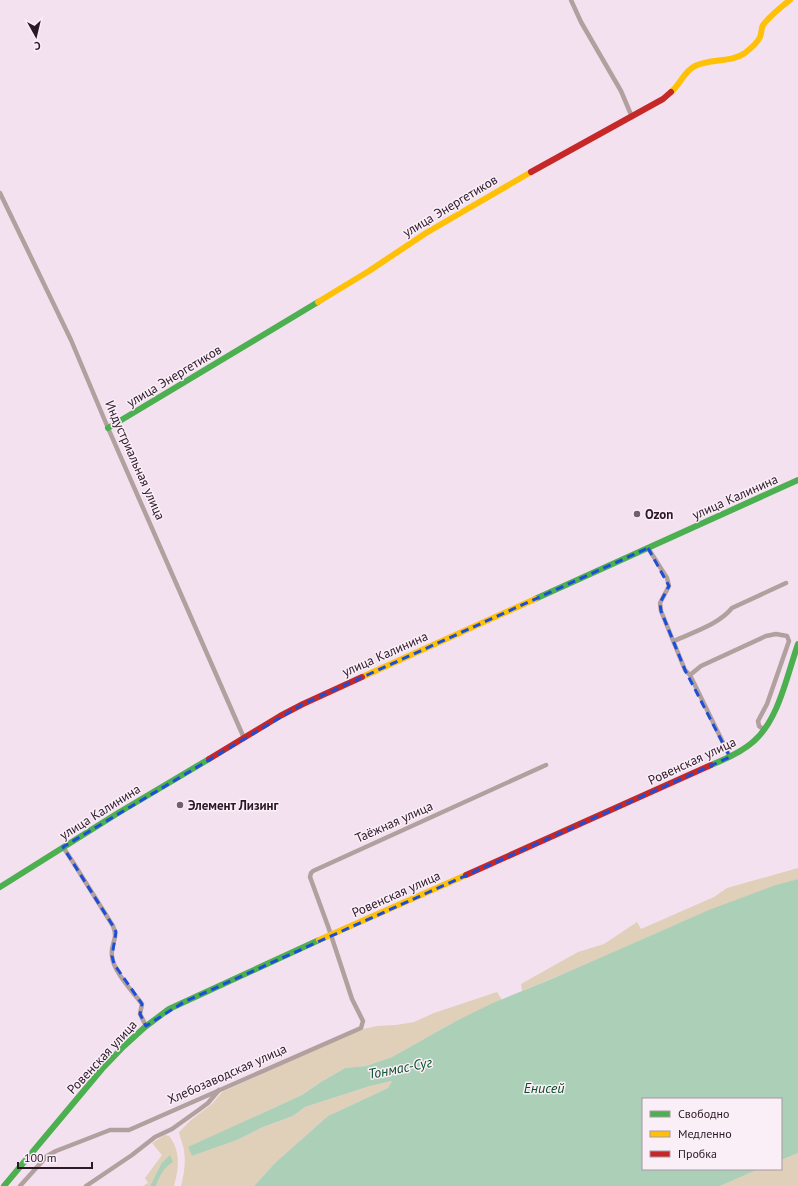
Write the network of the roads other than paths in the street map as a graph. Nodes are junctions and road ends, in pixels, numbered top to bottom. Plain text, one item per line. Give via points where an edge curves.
1 (571, 0) edge
2 (790, 0) edge
3 (632, 116) junction
4 (0, 193) edge
5 (108, 428) junction
6 (798, 480) edge
7 (648, 548) junction
8 (786, 583) dead end
9 (674, 641) junction
10 (798, 644) edge
11 (690, 675) junction
12 (764, 730) junction
13 (244, 738) junction
14 (730, 757) junction
15 (546, 765) dead end
16 (63, 847) junction
17 (0, 887) edge
18 (331, 935) junction
19 (146, 1026) junction
20 (220, 1089) junction
21 (4, 1186) edge
22 (20, 1186) edge
23 (86, 1186) edge

1 - 3 street
2 - 3 main road, улица Энергетиков via 762,26 760,37 745,53 731,59 694,66 663,99
3 - 5 main road, улица Энергетиков via 496,191 369,271
4 - 5 street, Индустриальная улица via 71,340
5 - 13 street, Индустриальная улица
6 - 7 main road, улица Калинина
7 - 9 street via 667,578 669,586 660,603
7 - 13 main road, улица Калинина via 309,701
8 - 9 street via 732,608 712,624
9 - 11 street via 685,670
10 - 12 main road, Ровенская улица via 774,711
11 - 12 street via 701,666 766,636 776,634 788,637 789,641 775,683 758,721
11 - 14 street
12 - 14 main road, Ровенская улица via 746,748
13 - 16 main road, улица Калинина
14 - 18 main road, Ровенская улица
15 - 18 street, Таёжная улица via 313,871 310,876
16 - 17 main road, улица Калинина
16 - 19 street via 116,932 112,948 114,964 142,1004 140,1014
18 - 19 main road, Ровенская улица via 179,1004
18 - 20 street, Хлебозаводская улица via 352,999 363,1021 361,1028
19 - 21 main road, Ровенская улица via 108,1063
20 - 22 street, Хлебозаводская улица via 129,1130 110,1130 56,1151 47,1156
20 - 23 street via 200,1109

